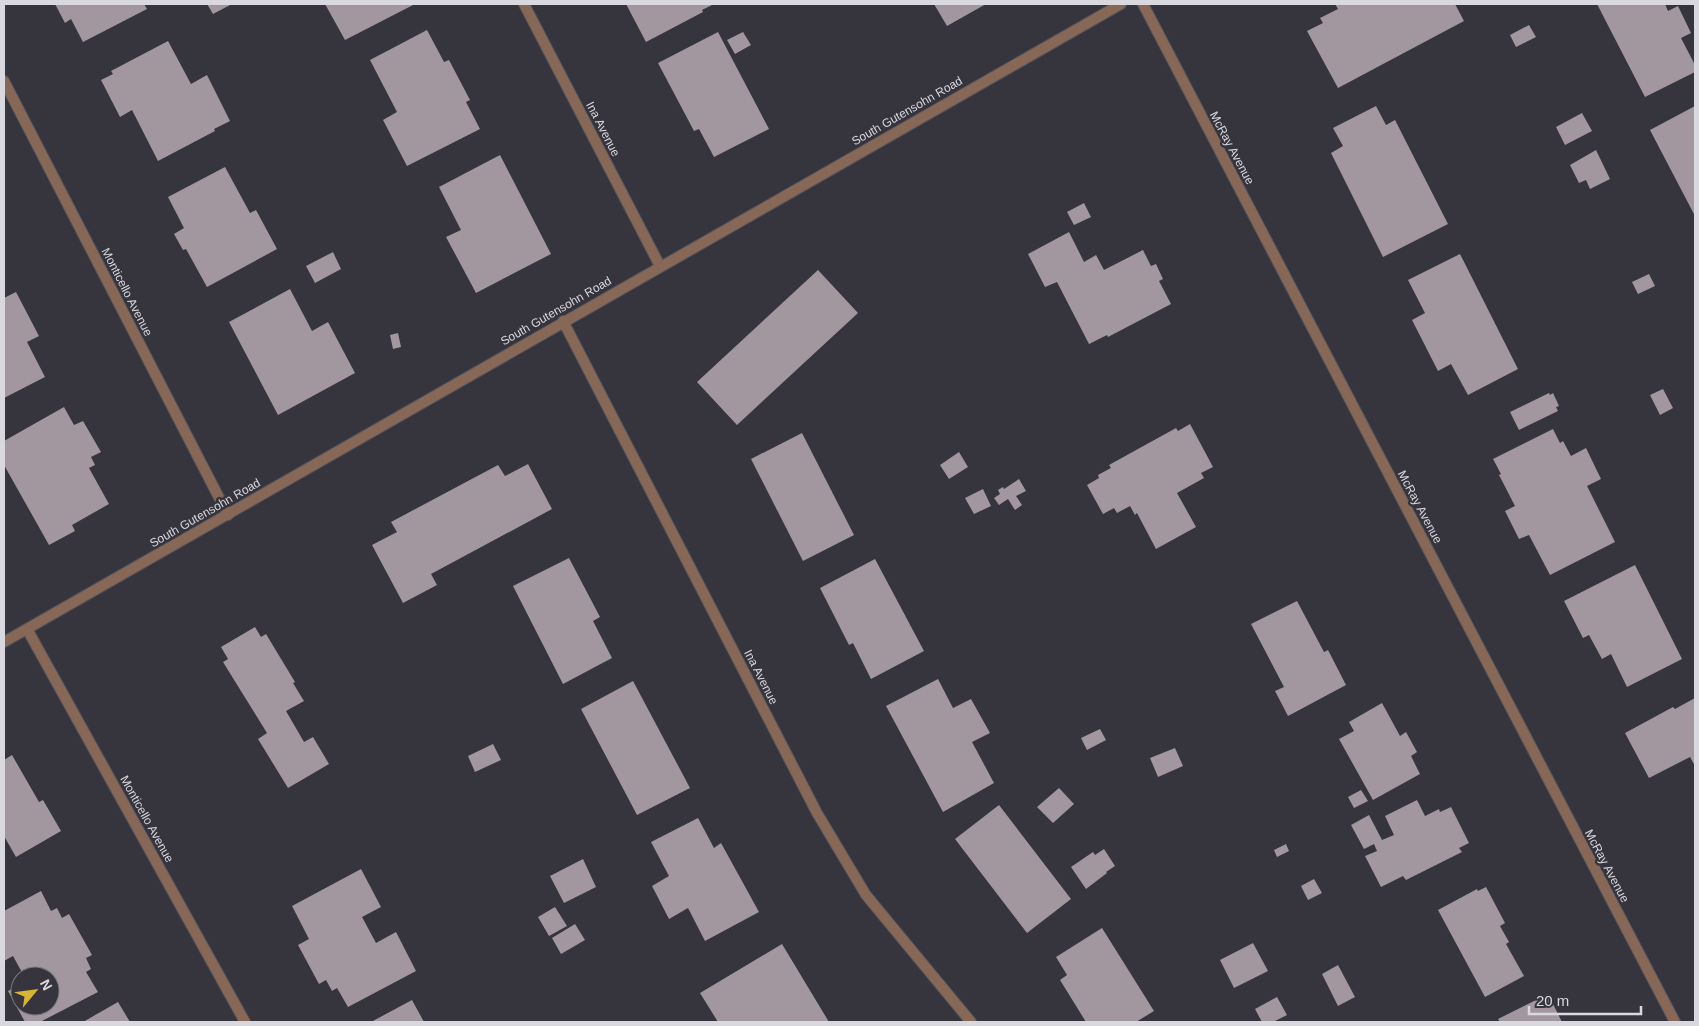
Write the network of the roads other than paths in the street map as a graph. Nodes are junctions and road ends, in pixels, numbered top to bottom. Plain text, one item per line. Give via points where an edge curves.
1 (524, 4) edge
2 (1121, 4) edge
3 (1143, 4) edge
4 (4, 81) edge
5 (660, 266) junction
6 (563, 321) junction
7 (228, 515) junction
8 (27, 629) junction
9 (4, 642) edge
10 (245, 1022) edge
11 (972, 1022) edge
12 (1675, 1022) edge

1 - 5 street, Ina Avenue
2 - 5 street, South Gutensohn Road
3 - 12 street, McRay Avenue
4 - 7 street, Monticello Avenue
5 - 6 street, South Gutensohn Road
6 - 7 street, South Gutensohn Road
6 - 11 street, Ina Avenue via 817,813 866,895
7 - 8 street, South Gutensohn Road
8 - 9 street, South Gutensohn Road
8 - 10 street, Monticello Avenue

